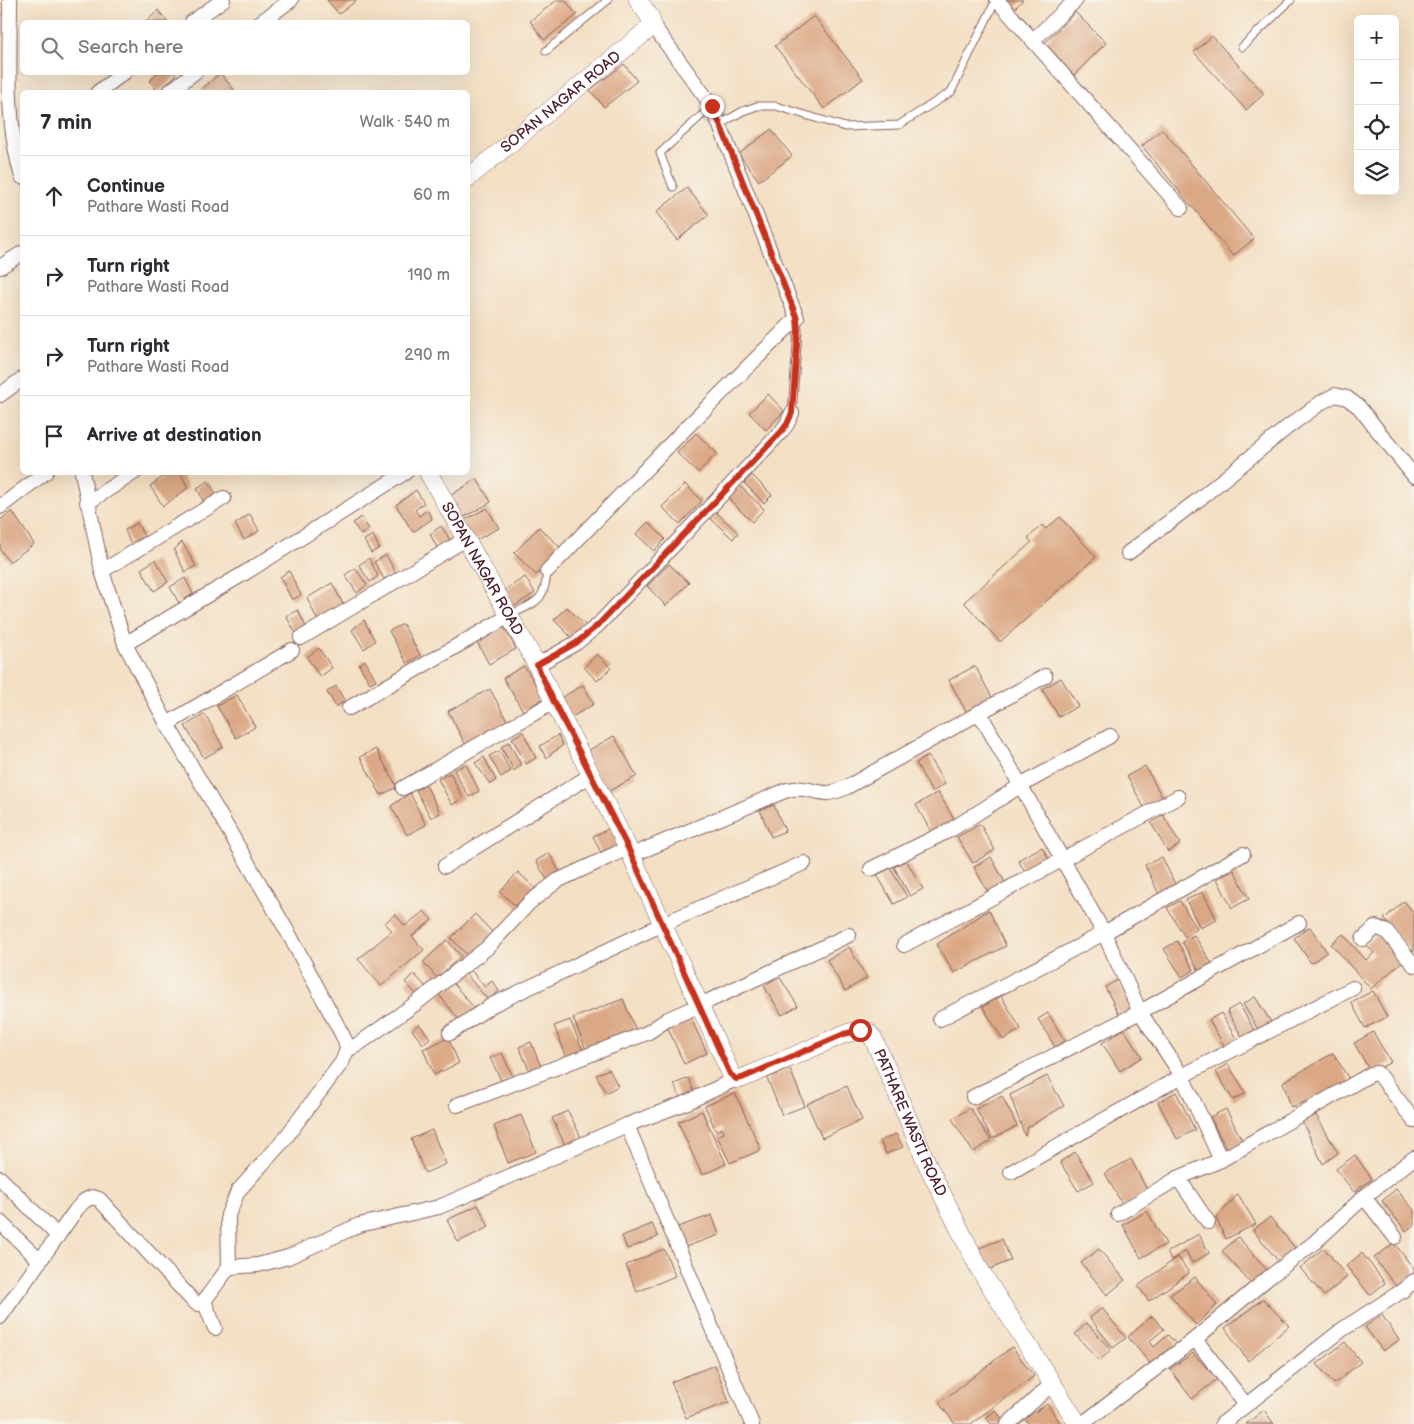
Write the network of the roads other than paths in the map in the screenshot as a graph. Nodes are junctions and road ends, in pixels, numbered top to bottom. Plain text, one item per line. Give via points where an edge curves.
1 (10, 0) edge
2 (223, 0) edge
3 (291, 0) edge
4 (608, 0) edge
5 (638, 0) edge
6 (997, 0) edge
7 (1076, 0) edge
8 (1291, 0) edge
9 (195, 20) edge
10 (265, 20) edge
11 (652, 24) junction
12 (1033, 40) junction
13 (1242, 47) dead end
14 (546, 52) dead end
15 (121, 75) edge
16 (191, 75) edge
17 (101, 90) edge
18 (172, 90) edge
19 (712, 106) junction
20 (720, 124) junction
21 (19, 151) edge
22 (470, 176) edge
23 (673, 187) dead end
24 (1181, 208) dead end
25 (20, 254) edge
26 (0, 268) edge
27 (797, 318) junction
28 (20, 381) edge
29 (0, 396) edge
30 (792, 413) joint
31 (42, 475) edge
32 (82, 475) edge
33 (130, 475) edge
34 (401, 475) edge
35 (430, 475) edge
36 (1414, 476) edge
37 (224, 498) dead end
38 (87, 503) junction
39 (0, 507) edge
40 (466, 539) junction
41 (1128, 553) dead end
42 (102, 571) junction
43 (547, 571) joint
44 (509, 616) junction
45 (301, 638) dead end
46 (125, 644) junction
47 (292, 650) dead end
48 (537, 665) junction
49 (1045, 676) dead end
50 (554, 702) junction
51 (349, 708) dead end
52 (979, 712) junction
53 (167, 724) junction
54 (1110, 736) dead end
55 (591, 775) junction
56 (1020, 786) junction
57 (403, 788) dead end
58 (1178, 797) dead end
59 (630, 852) junction
60 (1244, 854) dead end
61 (1062, 860) junction
62 (804, 863) dead end
63 (444, 866) dead end
64 (871, 869) dead end
65 (1300, 923) dead end
66 (663, 924) junction
67 (1104, 933) junction
68 (849, 935) dead end
69 (1363, 939) dead end
70 (904, 945) dead end
71 (1414, 965) edge
72 (1353, 988) dead end
73 (700, 1005) junction
74 (1140, 1012) junction
75 (940, 1019) dead end
76 (450, 1033) dead end
77 (347, 1050) junction
78 (1182, 1076) junction
79 (736, 1079) junction
80 (973, 1097) dead end
81 (457, 1105) dead end
82 (1414, 1121) edge
83 (627, 1125) junction
84 (1414, 1158) edge
85 (1221, 1160) junction
86 (1011, 1172) dead end
87 (0, 1178) edge
88 (1178, 1178) junction
89 (1364, 1197) junction
90 (1118, 1214) dead end
91 (0, 1222) edge
92 (1208, 1222) dead end
93 (58, 1236) junction
94 (1395, 1237) dead end
95 (40, 1261) junction
96 (228, 1267) junction
97 (1414, 1281) edge
98 (204, 1301) junction
99 (0, 1317) edge
100 (215, 1328) dead end
101 (1195, 1339) junction
102 (1054, 1383) junction
103 (1246, 1405) junction
104 (752, 1424) edge
105 (1008, 1424) edge
106 (1078, 1424) edge
107 (1082, 1424) edge
108 (1222, 1424) edge

1 - 21 street via 10,110
2 - 9 street
3 - 10 street
4 - 14 lane
5 - 11 street
6 - 12 street
6 - 20 lane via 951,92 899,125 845,127 776,106 757,106
7 - 12 street
8 - 13 lane
11 - 19 street
11 - 22 street, SOPAN NAGAR ROAD
12 - 24 street
15 - 17 street
16 - 18 street
19 - 20 street
19 - 23 lane via 660,153
20 - 27 street
25 - 26 street
27 - 30 lane
27 - 43 street
28 - 29 street
30 - 48 street via 781,432 598,625 576,643
31 - 39 street
32 - 38 street
33 - 38 street
34 - 46 street
35 - 40 street, SOPAN NAGAR ROAD
36 - 41 street via 1359,407 1347,398 1335,395 1289,426
37 - 42 street
38 - 42 street
40 - 44 street, SOPAN NAGAR ROAD
40 - 45 street
42 - 46 street
43 - 44 lane via 546,586 540,599
44 - 48 street, SOPAN NAGAR ROAD
44 - 51 street
46 - 53 street
47 - 53 street
48 - 50 street
49 - 52 street
50 - 55 street
50 - 57 street
52 - 56 street
52 - 59 street via 835,792 786,790
53 - 77 street via 290,936
54 - 56 street
55 - 59 street
55 - 63 street
56 - 61 street
56 - 64 street via 952,829
58 - 61 street
59 - 66 street
59 - 77 street via 558,881 529,903 487,948 415,1004
60 - 67 street
61 - 67 street
61 - 70 street
62 - 66 street
65 - 74 street
66 - 73 street
66 - 76 street via 492,1004
67 - 74 street
67 - 75 street
68 - 73 street
69 - 71 street via 1376,927 1387,932
72 - 78 street
73 - 79 street via 730,1074
73 - 81 street via 668,1019 647,1033
74 - 78 street
74 - 80 street
77 - 96 street via 342,1062 283,1141 238,1191 228,1215
78 - 85 street
78 - 86 street
79 - 83 street via 688,1102
79 - 102 street, PATHARE WASTI ROAD via 844,1034 867,1031 873,1038 928,1166 980,1270
82 - 85 street via 1377,1073 1352,1084
83 - 96 street via 440,1207 359,1225 288,1257 258,1265
83 - 104 street
84 - 89 street
85 - 88 street
87 - 93 street
88 - 90 street
88 - 92 street
89 - 94 street
89 - 101 street via 1316,1242
91 - 95 street
93 - 95 street
93 - 98 street via 84,1201 92,1197 99,1200 194,1302
95 - 99 street
96 - 98 street
97 - 103 street via 1343,1329
98 - 100 street
101 - 103 street
101 - 107 street
102 - 105 street
102 - 106 street, PATHARE WASTI ROAD
103 - 108 street

